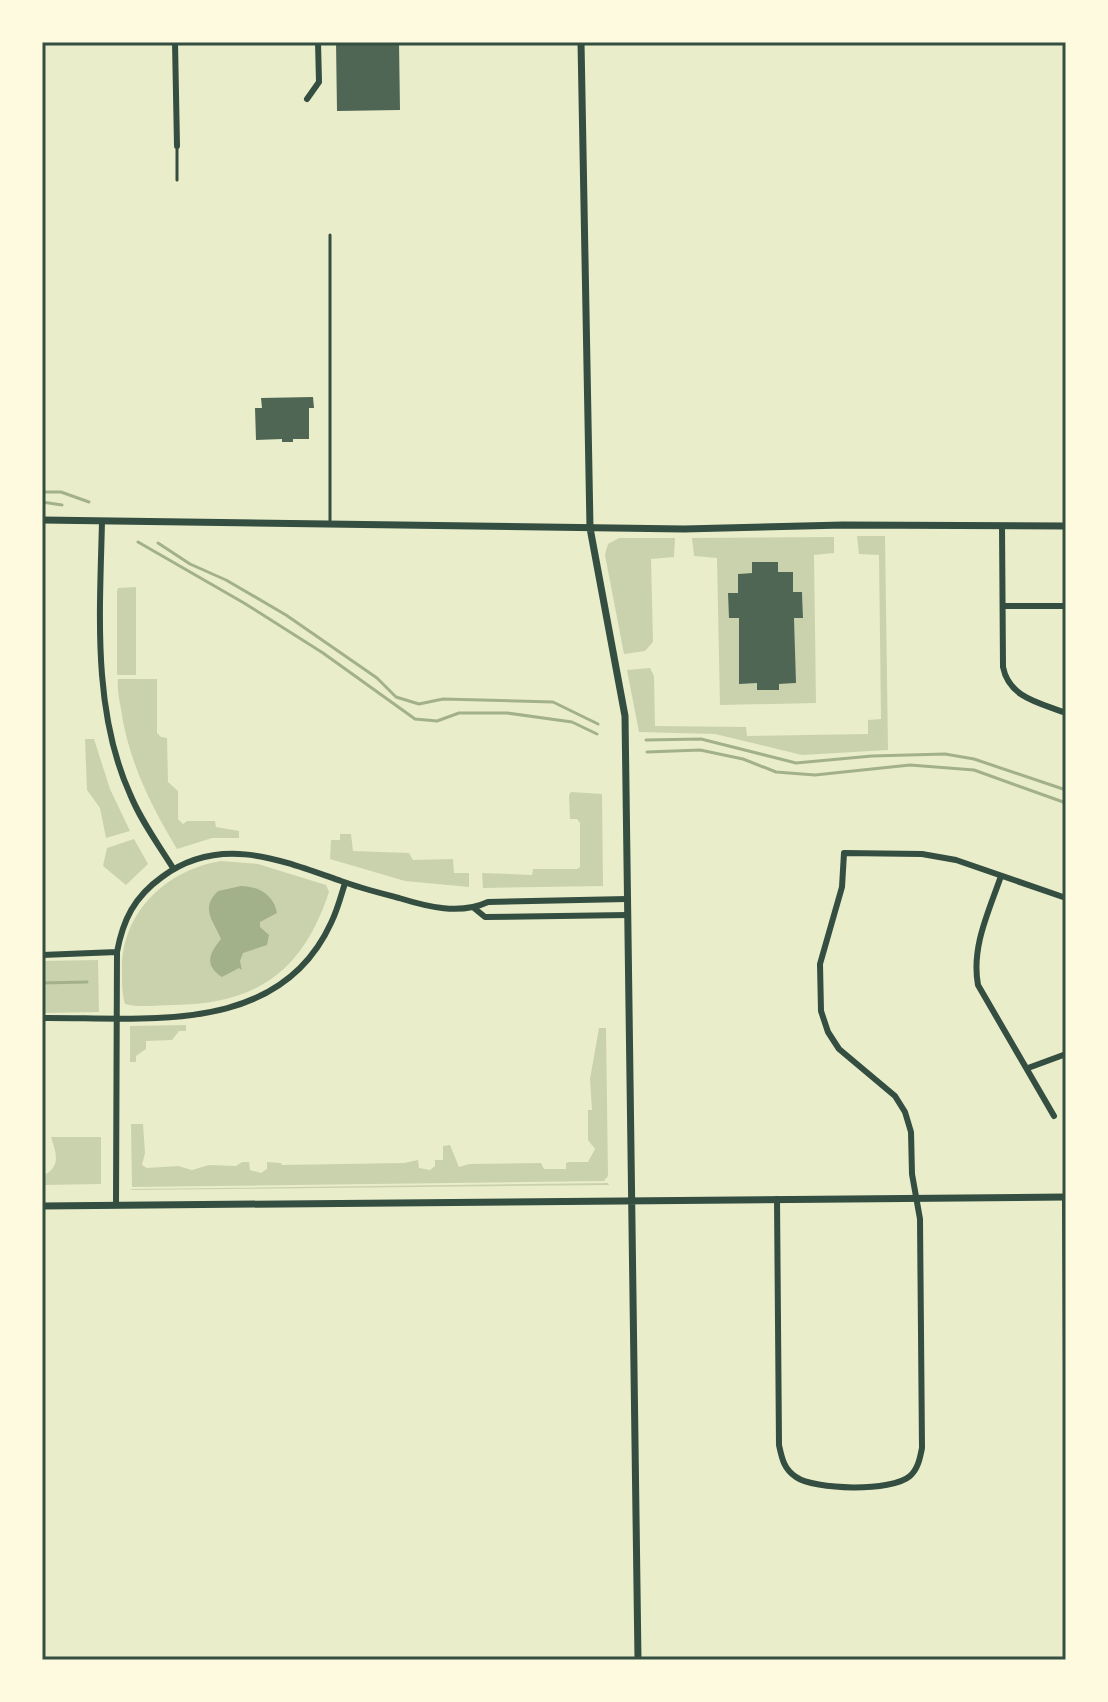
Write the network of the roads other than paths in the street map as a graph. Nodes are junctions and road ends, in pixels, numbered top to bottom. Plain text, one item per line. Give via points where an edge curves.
1 (175, 42) edge
2 (318, 42) edge
3 (581, 42) edge
4 (307, 99) dead end
5 (177, 146) joint
6 (177, 180) dead end
7 (330, 235) dead end
8 (42, 520) edge
9 (102, 521) junction
10 (330, 524) junction
11 (1002, 526) junction
12 (1066, 526) edge
13 (590, 528) junction
14 (1003, 606) junction
15 (1066, 606) edge
16 (1066, 713) edge
17 (173, 868) junction
18 (1001, 876) junction
19 (345, 883) junction
20 (1066, 898) edge
21 (627, 899) junction
22 (474, 908) junction
23 (628, 915) junction
24 (117, 952) junction
25 (42, 955) edge
26 (42, 1018) edge
27 (116, 1018) junction
28 (1066, 1054) edge
29 (1028, 1068) junction
30 (1054, 1116) dead end
31 (1065, 1197) edge
32 (917, 1198) junction
33 (777, 1199) junction
34 (632, 1201) junction
35 (116, 1205) junction
36 (42, 1206) edge
37 (1066, 1369) edge
38 (638, 1660) edge

1 - 5 street
2 - 4 street via 319,82
3 - 13 street
5 - 6 lane
7 - 10 lane
8 - 9 street
9 - 10 street
9 - 17 street via 102,676 109,731 129,794
10 - 13 street
11 - 12 street
11 - 13 street
11 - 14 street
13 - 21 street via 625,716
14 - 15 street
14 - 16 street via 1005,679 1026,698
17 - 19 street via 206,856 261,855
17 - 24 street via 135,900 122,925
18 - 20 street
18 - 29 street via 975,967 985,1000
18 - 32 street via 934,856 844,853 842,887 820,964 821,1011 839,1049 895,1096 905,1112
19 - 22 street via 419,904
19 - 27 street via 314,952 288,980 255,1001 202,1015
21 - 22 street via 488,902
21 - 23 street
22 - 23 street via 485,917
23 - 34 street
24 - 25 street
24 - 27 street
26 - 27 street
27 - 35 street
28 - 29 street
29 - 30 street
31 - 32 street
31 - 37 street
32 - 33 street
32 - 33 street via 922,1448 910,1476 884,1486 806,1483 782,1463
33 - 34 street
34 - 35 street
34 - 38 street
35 - 36 street

